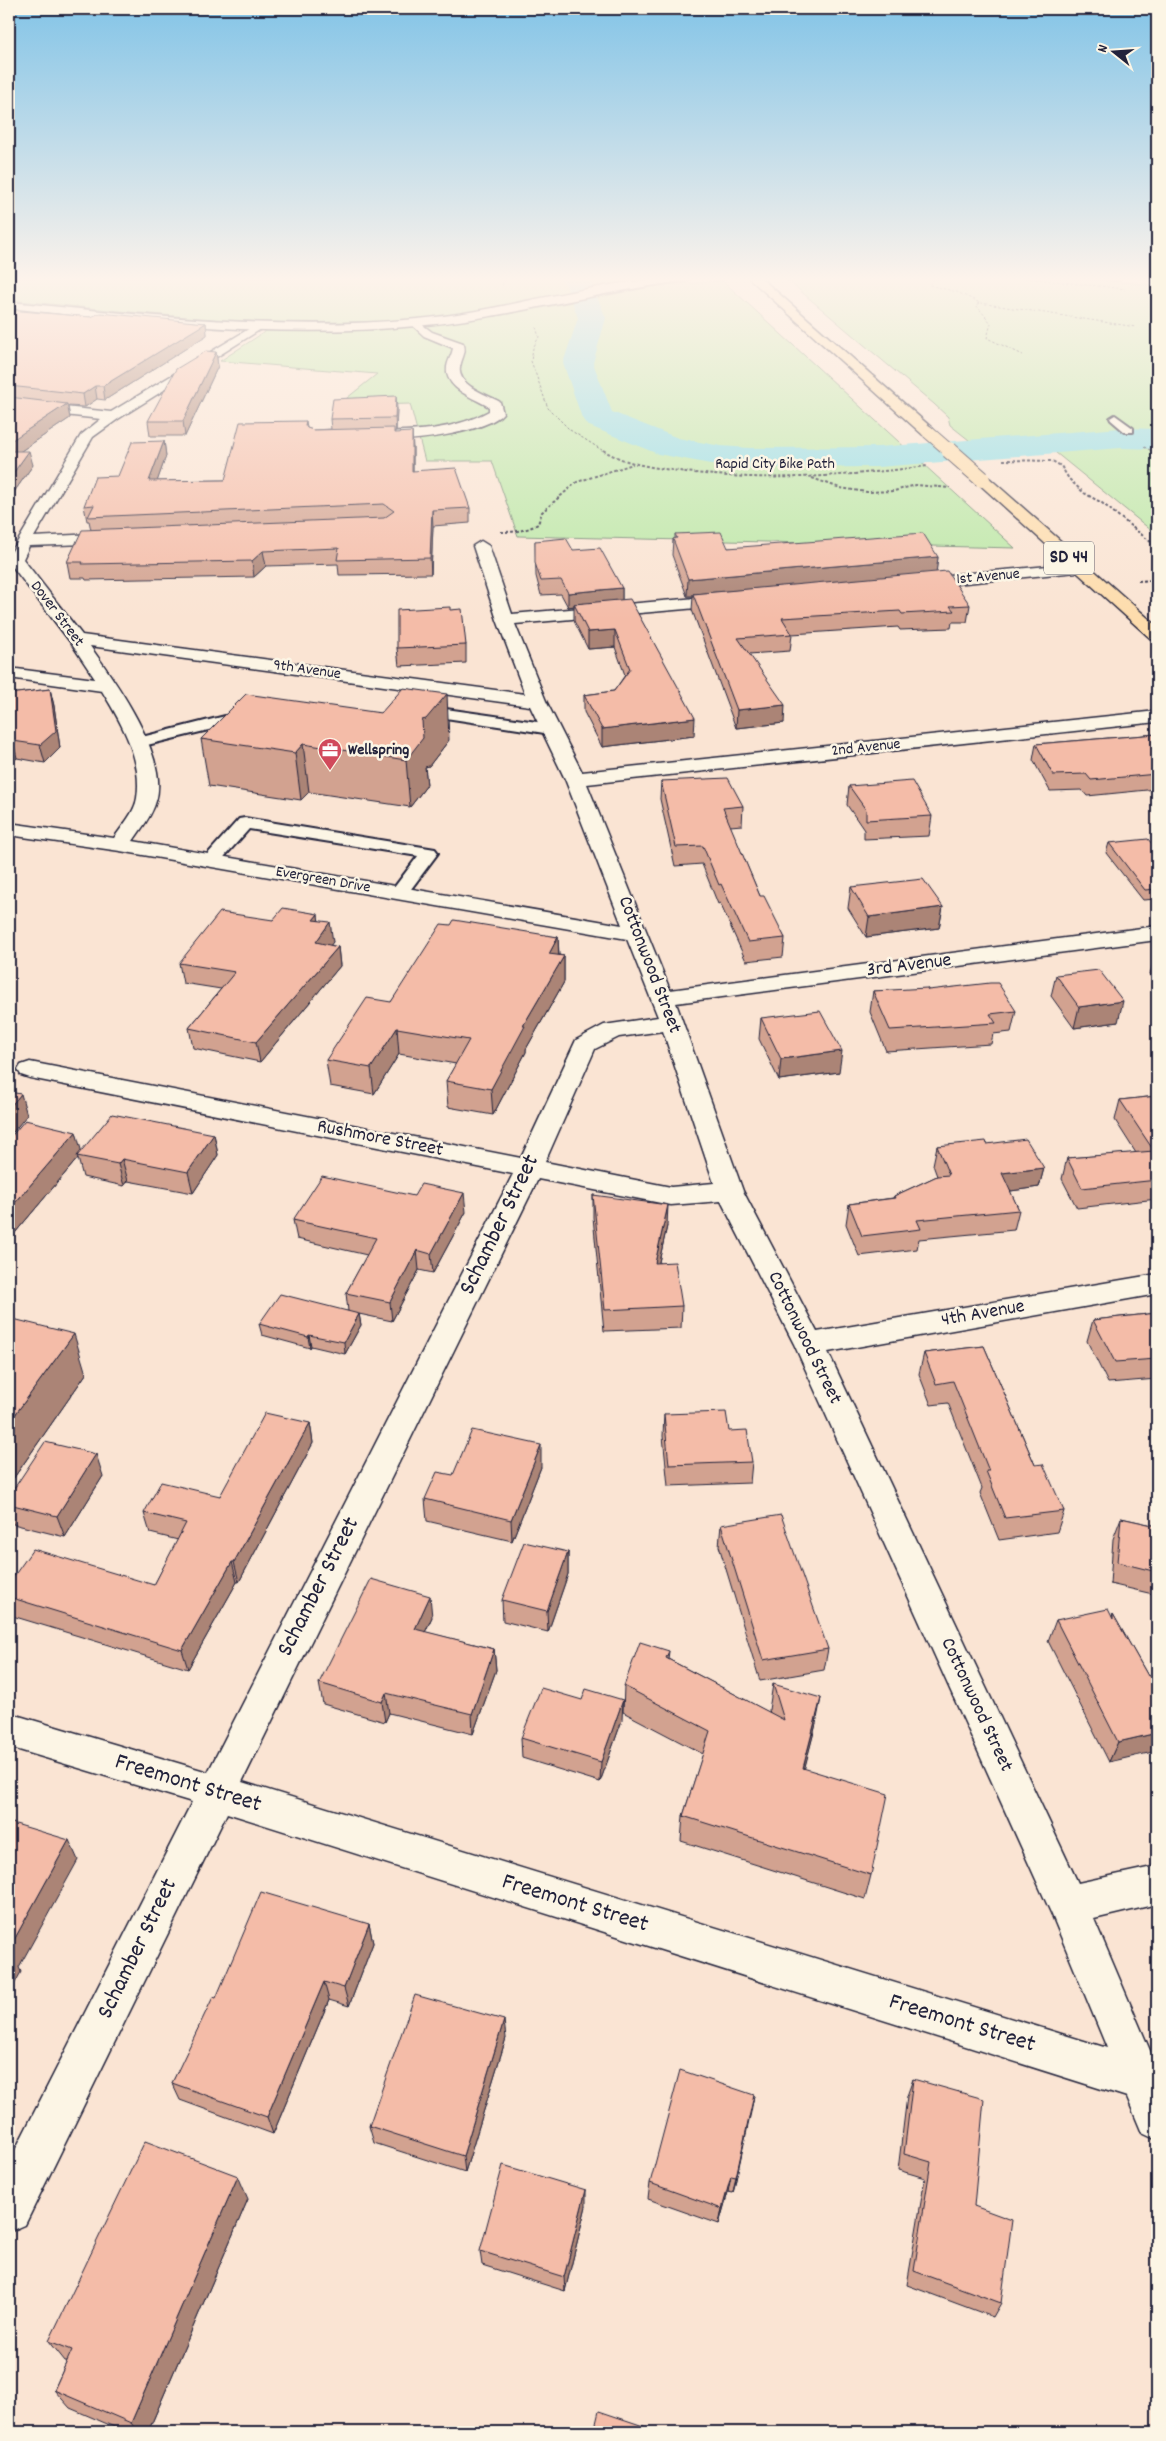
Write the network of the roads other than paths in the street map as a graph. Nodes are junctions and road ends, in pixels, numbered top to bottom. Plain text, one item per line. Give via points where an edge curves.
1 (153, 392) edge
2 (473, 392) edge
3 (883, 392) edge
4 (9, 405) edge
5 (114, 416) junction
6 (1115, 418) dead end
7 (1128, 430) dead end
8 (362, 437) edge
9 (131, 537) edge
10 (23, 542) junction
11 (481, 546) road end
12 (1081, 568) junction
13 (902, 584) edge
14 (744, 598) edge
15 (505, 620) junction
16 (1157, 636) edge
17 (77, 639) junction
18 (9, 673) edge
19 (108, 686) junction
20 (537, 701) junction
21 (407, 709) edge
22 (1157, 716) edge
23 (265, 722) edge
24 (550, 728) junction
25 (139, 742) junction
26 (575, 779) junction
27 (9, 829) edge
28 (120, 845) junction
29 (211, 861) junction
30 (399, 893) junction
31 (1157, 933) edge
32 (638, 934) junction
33 (667, 1010) junction
34 (30, 1070) dead end
35 (529, 1169) junction
36 (730, 1191) junction
37 (1157, 1284) edge
38 (809, 1344) junction
39 (9, 1730) edge
40 (216, 1792) junction
41 (1157, 1884) edge
42 (1068, 1904) junction
43 (1140, 2080) junction
44 (1157, 2118) edge
45 (9, 2209) edge

1 - 5 street, Dover Street
2 - 8 street via 495,406 496,413 475,425 456,430
3 - 12 main road, SD 44, bridge
4 - 5 street
5 - 10 street, Dover Street via 88,435
6 - 7 lane
9 - 10 street
10 - 17 street, Dover Street via 15,559
11 - 15 street, Cottonwood Street
12 - 13 street, 1st Avenue
12 - 16 main road, SD 44
14 - 15 street
15 - 20 street, Cottonwood Street
17 - 19 street, Dover Street
17 - 20 street, 9th Avenue
18 - 19 street
19 - 25 street, Dover Street
20 - 24 street, Cottonwood Street
21 - 24 lane
22 - 26 street, 2nd Avenue
23 - 25 lane via 237,718
24 - 26 street, Cottonwood Street
25 - 28 street, Dover Street via 147,768 147,798
26 - 32 street, Cottonwood Street
27 - 28 street, Evergreen Drive
28 - 29 street, Evergreen Drive
29 - 30 street, Evergreen Drive
29 - 30 lane via 245,823 429,853
30 - 32 street, Evergreen Drive
31 - 33 street, 3rd Avenue
32 - 33 street, Cottonwood Street
33 - 35 street, Schamber Street via 613,1030 585,1045
33 - 36 street, Cottonwood Street
34 - 35 street, Rushmore Street
35 - 36 street, Rushmore Street via 671,1196
35 - 40 street, Schamber Street
36 - 38 street, Cottonwood Street
37 - 38 street, 4th Avenue
38 - 42 street, Cottonwood Street
39 - 40 street, Freemont Street
40 - 43 street, Freemont Street
40 - 45 street, Schamber Street
41 - 42 street
42 - 43 street, Cottonwood Street
43 - 44 street, Cottonwood Street

